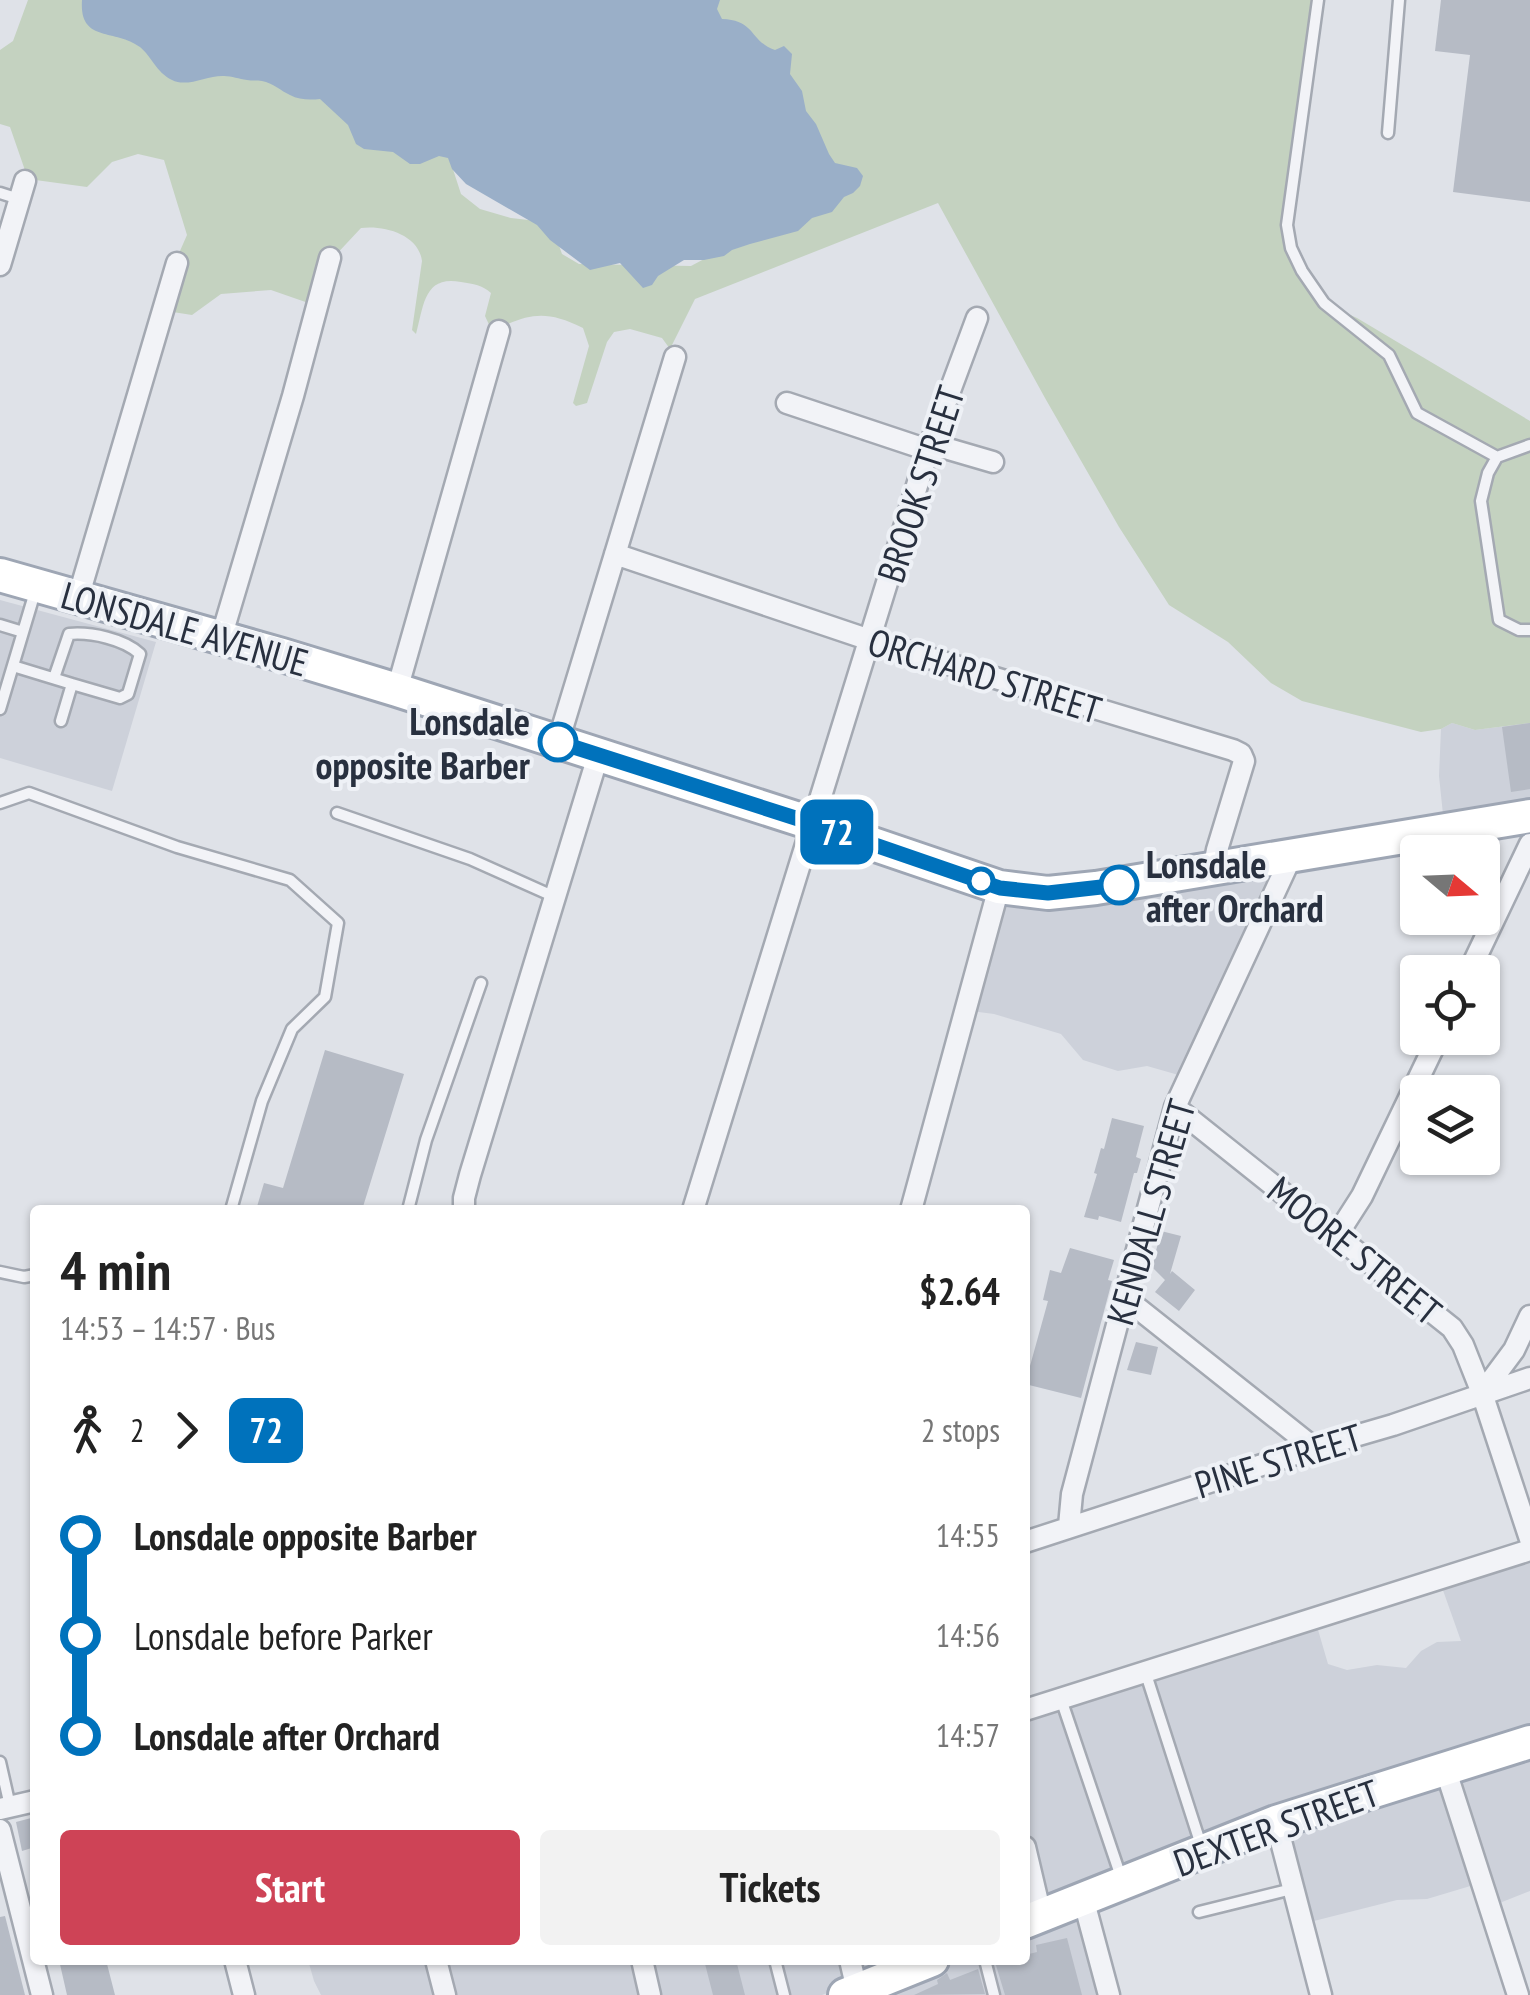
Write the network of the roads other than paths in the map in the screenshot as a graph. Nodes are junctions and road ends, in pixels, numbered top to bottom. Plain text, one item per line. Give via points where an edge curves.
1 (1318, 0) edge
2 (1399, 0) edge
3 (1388, 133) dead end
4 (15, 191) edge
5 (330, 258) dead end
6 (177, 263) dead end
7 (0, 266) edge
8 (976, 318) dead end
9 (499, 331) dead end
10 (676, 356) dead end
11 (787, 403) dead end
12 (1530, 445) edge
13 (928, 450) junction
14 (1497, 457) junction
15 (992, 462) dead end
16 (616, 554) junction
17 (0, 576) edge
18 (36, 586) junction
19 (78, 598) junction
20 (0, 626) edge
21 (1530, 630) edge
22 (23, 632) junction
23 (220, 638) junction
24 (870, 640) junction
25 (13, 666) junction
26 (54, 678) junction
27 (72, 684) junction
28 (397, 690) junction
29 (0, 708) edge
30 (60, 721) dead end
31 (558, 742) junction
32 (598, 756) junction
33 (0, 803) edge
34 (337, 813) dead end
35 (1530, 816) edge
36 (811, 823) junction
37 (1530, 844) edge
38 (1292, 856) junction
39 (1213, 870) junction
40 (1000, 888) junction
41 (556, 897) junction
42 (1477, 955) edge
43 (481, 983) dead end
44 (1430, 1055) edge
45 (1175, 1106) junction
46 (232, 1205) edge
47 (409, 1205) edge
48 (464, 1205) edge
49 (695, 1205) edge
50 (912, 1205) edge
51 (1337, 1236) junction
52 (0, 1272) edge
53 (30, 1276) edge
54 (1125, 1298) junction
55 (1530, 1316) edge
56 (1530, 1378) edge
57 (1482, 1393) junction
58 (1314, 1448) junction
59 (1069, 1526) junction
60 (1530, 1539) edge
61 (1030, 1540) edge
62 (1530, 1550) edge
63 (1144, 1671) junction
64 (1060, 1698) junction
65 (1030, 1708) edge
66 (1530, 1742) edge
67 (0, 1762) edge
68 (1445, 1768) junction
69 (30, 1801) edge
70 (5, 1808) edge
71 (1276, 1822) junction
72 (0, 1830) edge
73 (1203, 1851) junction
74 (1122, 1882) junction
75 (1294, 1888) junction
76 (1030, 1892) edge
77 (1083, 1898) junction
78 (1199, 1912) dead end
79 (1033, 1919) edge
80 (30, 1948) edge
81 (34, 1965) edge
82 (236, 1965) edge
83 (437, 1965) edge
84 (643, 1965) edge
85 (775, 1965) edge
86 (918, 1965) edge
87 (986, 1965) edge
88 (866, 1984) edge
89 (42, 1995) edge
90 (244, 1995) edge
91 (445, 1995) edge
92 (650, 1995) edge
93 (784, 1995) edge
94 (994, 1995) edge
95 (1108, 1995) edge
96 (1321, 1995) edge
97 (1518, 1995) edge

1 - 14 lane via 1287,225 1291,248 1324,303 1389,355 1417,413
2 - 3 lane
4 - 7 street
5 - 23 street
6 - 19 street
8 - 13 street, BROOK STREET
9 - 28 street
10 - 16 street
11 - 13 street
12 - 14 lane
13 - 15 street
13 - 24 street, BROOK STREET
14 - 21 lane via 1481,500 1499,620
16 - 24 street, ORCHARD STREET
16 - 31 street
17 - 18 main road, LONSDALE AVENUE
18 - 19 main road, LONSDALE AVENUE
18 - 22 lane
19 - 23 main road, LONSDALE AVENUE
20 - 22 lane
22 - 25 lane
23 - 28 main road, LONSDALE AVENUE
24 - 36 street, BROOK STREET
24 - 39 street, ORCHARD STREET via 1240,754 1244,761
25 - 26 lane
25 - 29 lane
26 - 27 lane
26 - 27 lane via 68,634 85,632 140,654 128,694 120,698
27 - 30 lane
28 - 31 main road, LONSDALE AVENUE
31 - 32 main road, LONSDALE AVENUE
32 - 36 main road, LONSDALE AVENUE
32 - 41 street
33 - 46 lane via 29,793 290,880 338,923 325,997 292,1029 262,1101
34 - 41 lane
35 - 38 main road, LONSDALE AVENUE
36 - 40 main road, LONSDALE AVENUE
36 - 49 street, BROOK STREET
37 - 42 street
38 - 39 main road, LONSDALE AVENUE
38 - 45 street, KENDALL STREET
39 - 40 main road, LONSDALE AVENUE via 1048,893
40 - 50 street
41 - 48 street
43 - 47 lane
44 - 51 street
45 - 51 street, MOORE STREET
45 - 54 street, KENDALL STREET
51 - 57 street, MOORE STREET via 1452,1328
52 - 53 lane
54 - 58 street
54 - 59 street, KENDALL STREET
55 - 57 street
56 - 57 street, PINE STREET
57 - 58 street, PINE STREET
57 - 60 street, MOORE STREET
58 - 59 street, PINE STREET
59 - 61 street, PINE STREET
62 - 63 street
63 - 64 street
63 - 73 lane
64 - 65 street
64 - 74 lane
66 - 68 main road, DEXTER STREET
67 - 70 lane
68 - 71 main road, DEXTER STREET
68 - 97 street
69 - 70 street
71 - 73 main road, DEXTER STREET
71 - 75 street
72 - 80 street
73 - 74 main road, DEXTER STREET
74 - 77 main road, DEXTER STREET
75 - 78 lane
75 - 96 street
76 - 79 street
77 - 79 main road, DEXTER STREET
77 - 95 street
81 - 89 street
82 - 90 street
83 - 91 street
84 - 92 street
85 - 93 lane
86 - 88 main road
87 - 94 lane

